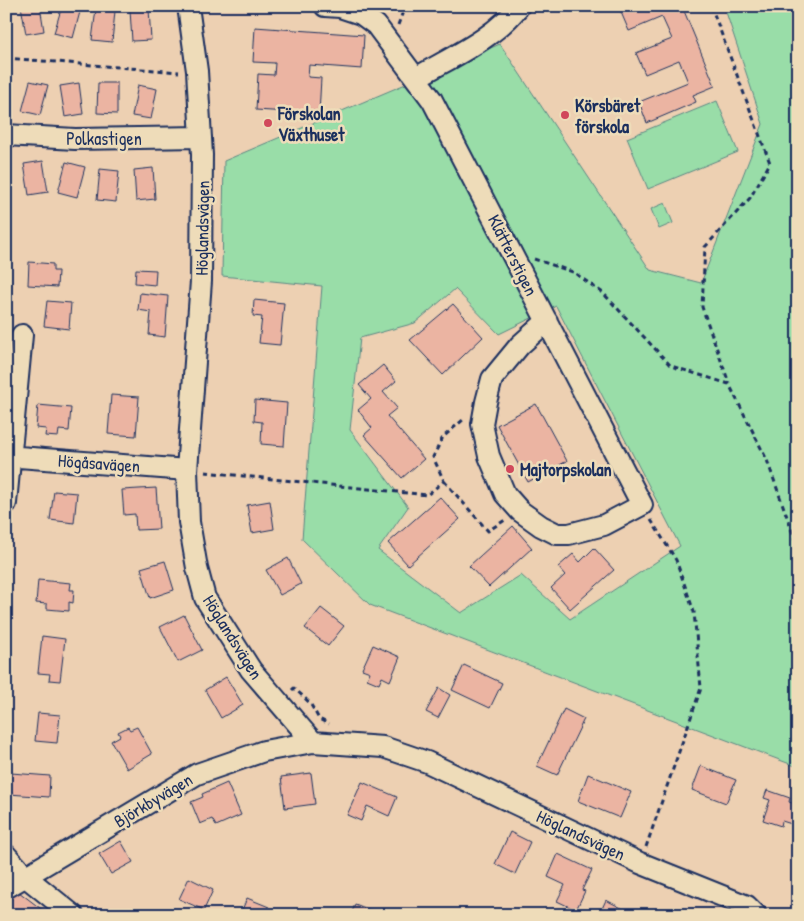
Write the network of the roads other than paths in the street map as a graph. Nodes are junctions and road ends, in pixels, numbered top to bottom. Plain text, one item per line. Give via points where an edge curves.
1 (188, 6) edge
2 (325, 6) edge
3 (519, 6) edge
4 (416, 78) junction
5 (6, 135) edge
6 (201, 137) junction
7 (547, 321) junction
8 (22, 334) dead end
9 (8, 456) edge
10 (187, 470) junction
11 (6, 503) edge
12 (312, 742) junction
13 (6, 855) edge
14 (26, 877) junction
15 (6, 888) edge
16 (73, 915) edge
17 (756, 915) edge

1 - 6 street, Höglandsvägen via 197,71
2 - 4 street, Klätterstigen via 361,14 376,25
3 - 4 street via 506,22
4 - 7 street, Klätterstigen via 432,100
5 - 6 street, Polkastigen via 75,139
6 - 10 street, Höglandsvägen via 201,281
7 - 7 street, Klätterstigen via 642,505 604,525 570,534 557,534 541,526 520,511 505,494 489,456 482,424 492,379 520,345
8 - 9 street
9 - 10 street, Högåsavägen
9 - 11 street
10 - 12 street, Höglandsvägen via 189,522 205,598 251,670
12 - 14 street, Björkbyvägen via 264,751 197,774
12 - 17 street, Höglandsvägen via 383,747 427,762 640,863 747,906
13 - 14 street
14 - 15 street, Björkbyvägen
14 - 16 street

